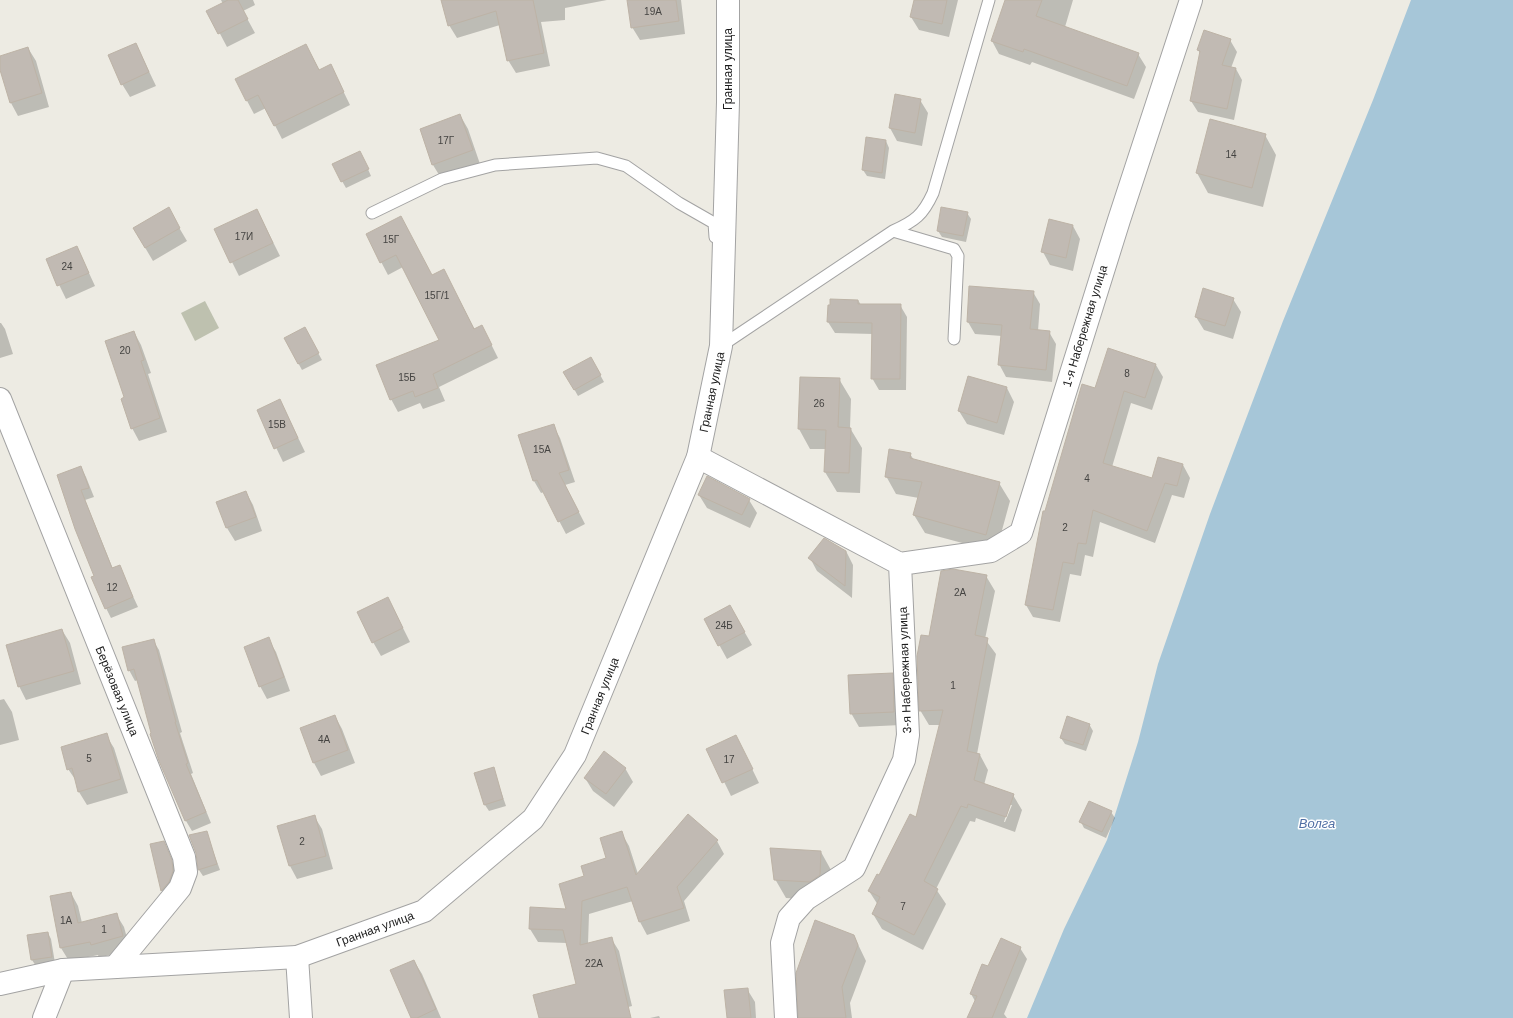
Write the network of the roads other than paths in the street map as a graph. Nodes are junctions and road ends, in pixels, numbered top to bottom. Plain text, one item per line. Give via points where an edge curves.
1 (728, 0) edge
2 (989, 0) edge
3 (1191, 0) edge
4 (372, 212) dead end
5 (893, 231) junction
6 (954, 339) dead end
7 (721, 346) junction
8 (0, 399) edge
9 (698, 457) junction
10 (900, 564) junction
11 (297, 957) junction
12 (115, 967) junction
13 (63, 970) junction
14 (0, 984) edge
15 (44, 1018) edge
16 (301, 1018) edge
17 (786, 1018) edge

1 - 7 street, Гранная улица via 728,102
2 - 5 lane via 933,193 926,209 913,222
3 - 10 street, 1-я Набережная улица via 1021,533 991,551
4 - 7 lane via 442,180 495,165 597,158 626,166 714,224
5 - 6 lane via 954,249 958,256
5 - 7 lane
7 - 9 street, Гранная улица
8 - 12 street, Берёзовая улица via 184,857 186,872 180,888
9 - 10 street
9 - 11 street, Гранная улица via 575,755 533,819 424,911
10 - 17 street, 3-я Набережная улица via 908,735 904,760 854,868 806,899 789,918 782,943
11 - 12 street, Гранная улица
11 - 16 street
12 - 13 street, Гранная улица
13 - 14 street, Гранная улица
13 - 15 street

